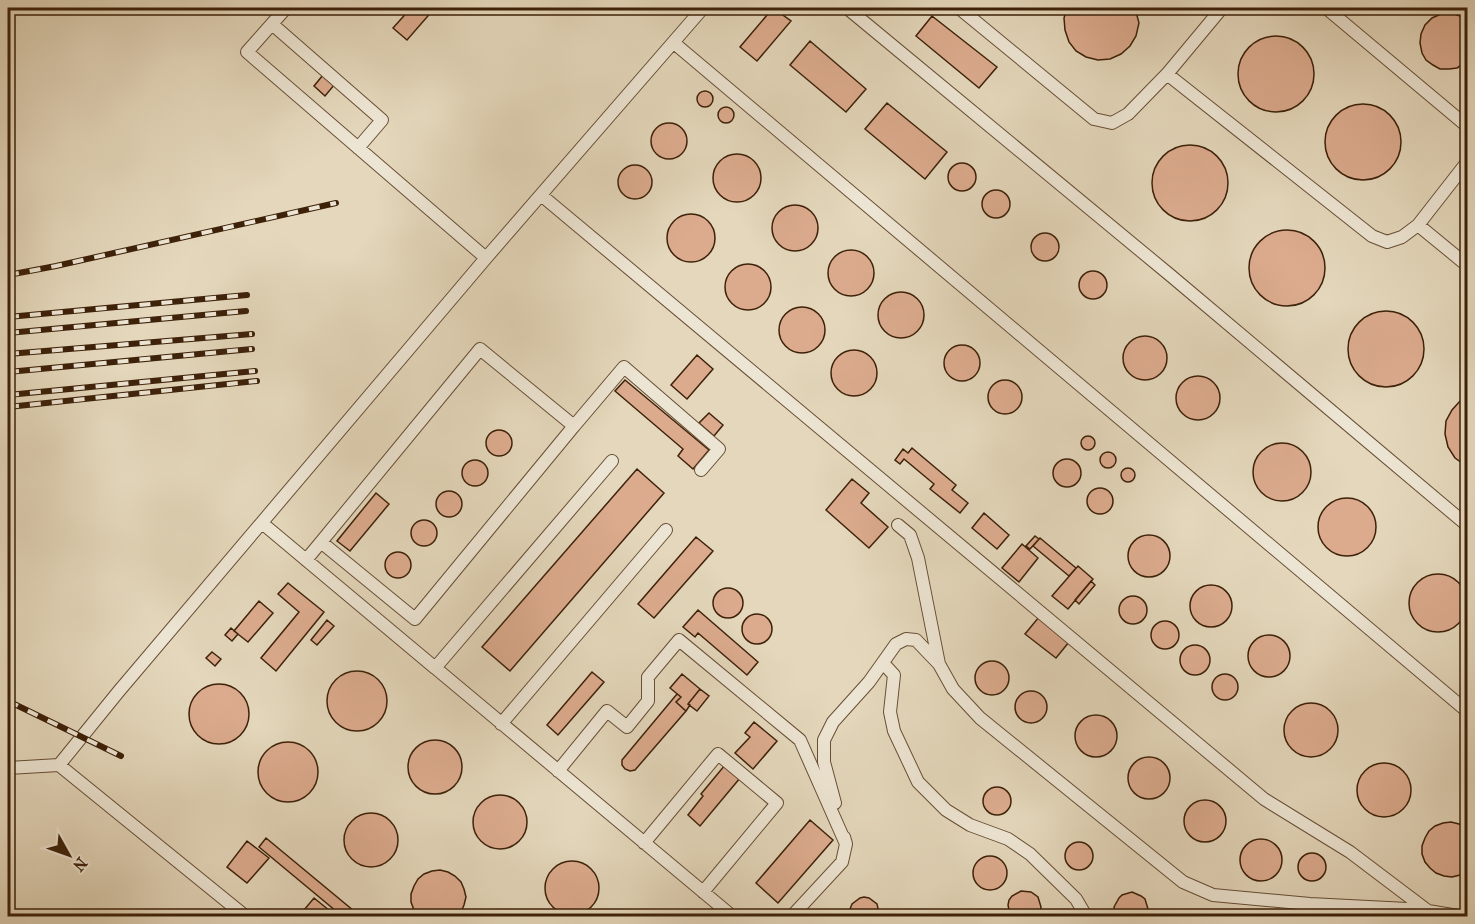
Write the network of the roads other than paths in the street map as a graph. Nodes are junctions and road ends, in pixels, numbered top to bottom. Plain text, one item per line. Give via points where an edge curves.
1 (285, 8) edge
2 (703, 8) edge
3 (846, 8) edge
4 (958, 8) edge
5 (1222, 8) edge
6 (1326, 8) edge
7 (272, 24) junction
8 (674, 43) junction
9 (1167, 74) junction
10 (1467, 127) edge
11 (358, 148) junction
12 (1467, 161) edge
13 (541, 195) junction
14 (1418, 225) junction
15 (486, 258) junction
16 (1467, 266) edge
17 (574, 426) junction
18 (612, 461) dead end
19 (701, 470) dead end
20 (262, 523) junction
21 (898, 525) dead end
22 (1467, 526) edge
23 (666, 530) dead end
24 (321, 542) junction
25 (306, 560) junction
26 (883, 663) junction
27 (939, 664) junction
28 (435, 668) junction
29 (1467, 712) edge
30 (501, 724) junction
31 (59, 765) junction
32 (8, 768) edge
33 (558, 771) junction
34 (644, 843) junction
35 (846, 844) junction
36 (703, 892) junction
37 (1428, 910) junction
38 (245, 916) edge
39 (732, 916) edge
40 (792, 916) edge
41 (1086, 916) edge
42 (1458, 916) edge

1 - 7 street
2 - 8 street
3 - 22 street
4 - 9 street via 1094,119 1112,123 1128,114
5 - 9 street
6 - 10 street
7 - 11 street via 248,52
7 - 11 street via 382,120
8 - 13 street
8 - 29 street
9 - 14 street via 1372,236 1387,242
11 - 15 street
12 - 14 street
13 - 15 street
13 - 37 street via 1264,799 1350,852
14 - 16 street
15 - 20 street
17 - 19 street via 624,367 719,448
17 - 24 street via 480,349
17 - 24 street via 415,619
18 - 28 street
20 - 25 street
20 - 28 street
20 - 31 street
21 - 27 street via 910,536 918,558
23 - 30 street
24 - 25 street
25 - 28 street
26 - 27 street via 896,644 906,639 916,640
26 - 35 street via 833,722 824,740 824,762
26 - 41 street via 894,675 890,712 894,731 918,782 946,810 970,825 1008,839 1030,854 1076,899
27 - 37 street via 952,689 980,718 1183,882 1213,895
28 - 30 street
30 - 33 street
31 - 32 street
31 - 38 street
33 - 34 street
33 - 35 street via 607,711 627,727 648,701 648,677 679,640 800,740
34 - 36 street
34 - 36 street via 718,754 777,803
35 - 40 street via 842,862
36 - 39 street
37 - 42 street

